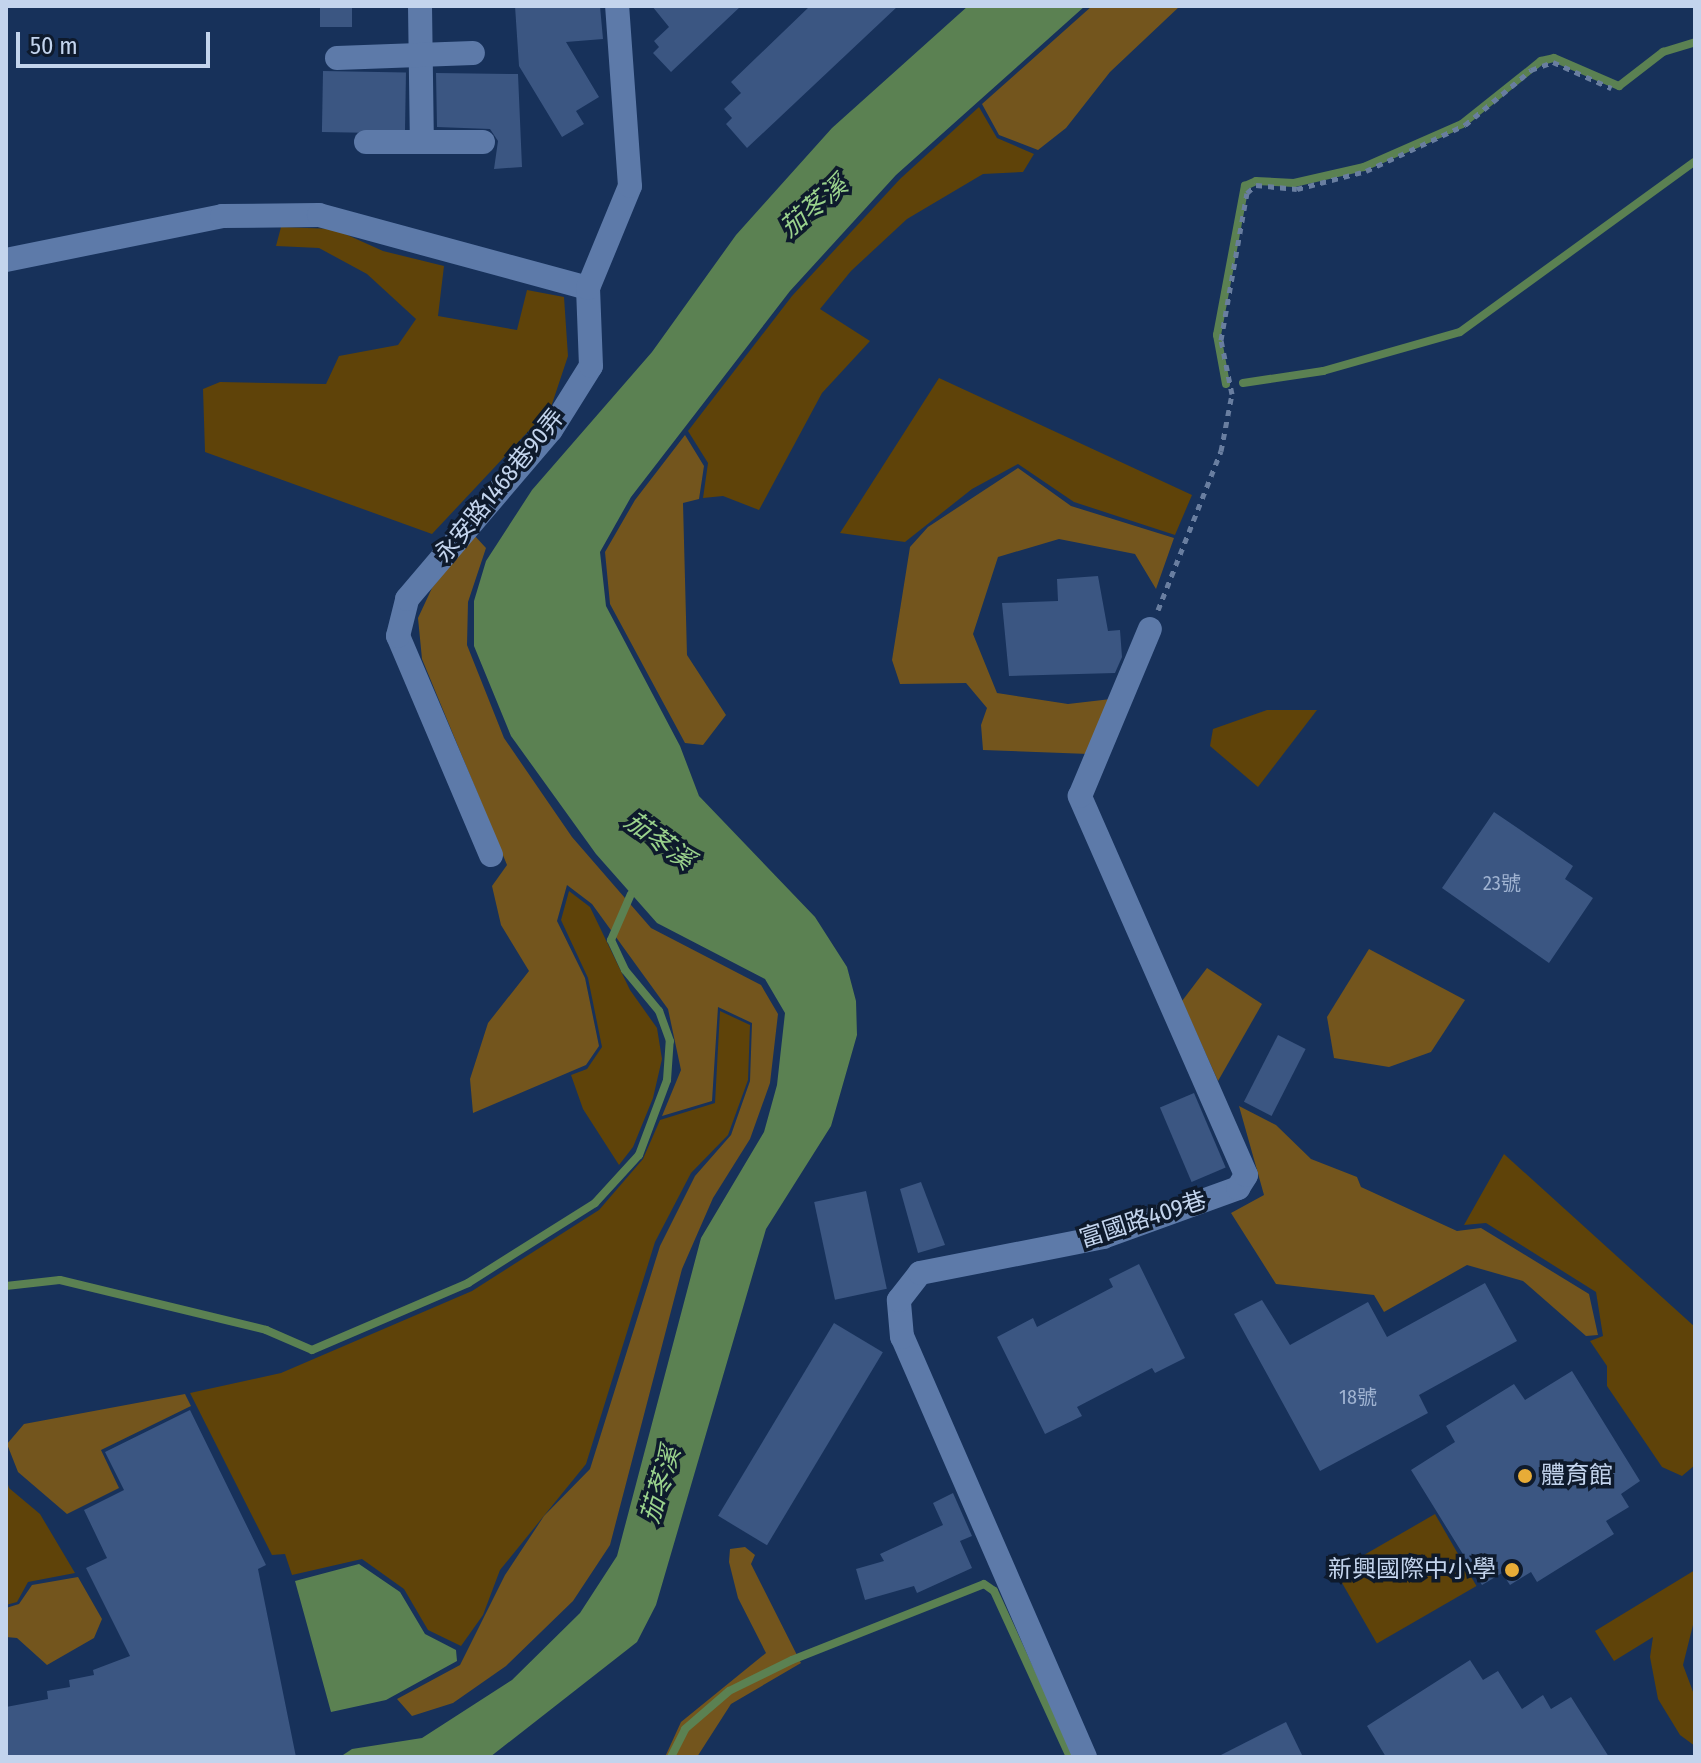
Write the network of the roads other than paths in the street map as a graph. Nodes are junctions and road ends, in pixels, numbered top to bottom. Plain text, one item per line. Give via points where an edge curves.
1 (420, 6) edge
2 (617, 6) edge
3 (473, 53) dead end
4 (421, 54) junction
5 (337, 58) dead end
6 (422, 141) junction
7 (366, 142) dead end
8 (483, 142) dead end
9 (6, 260) edge
10 (588, 288) junction
11 (1150, 629) road end
12 (491, 855) dead end
13 (1085, 1757) edge

1 - 4 lane
2 - 10 lane, 永安路1468巷90弄 via 630,186
3 - 4 lane
4 - 5 lane
4 - 6 lane
6 - 7 lane
6 - 8 lane
9 - 10 lane via 222,216 319,215
10 - 12 lane, 永安路1468巷90弄 via 591,366 551,430 407,599 398,636
11 - 13 lane, 富國路409巷 via 1080,796 1246,1175 1238,1188 1103,1237 920,1273 899,1300 902,1337

